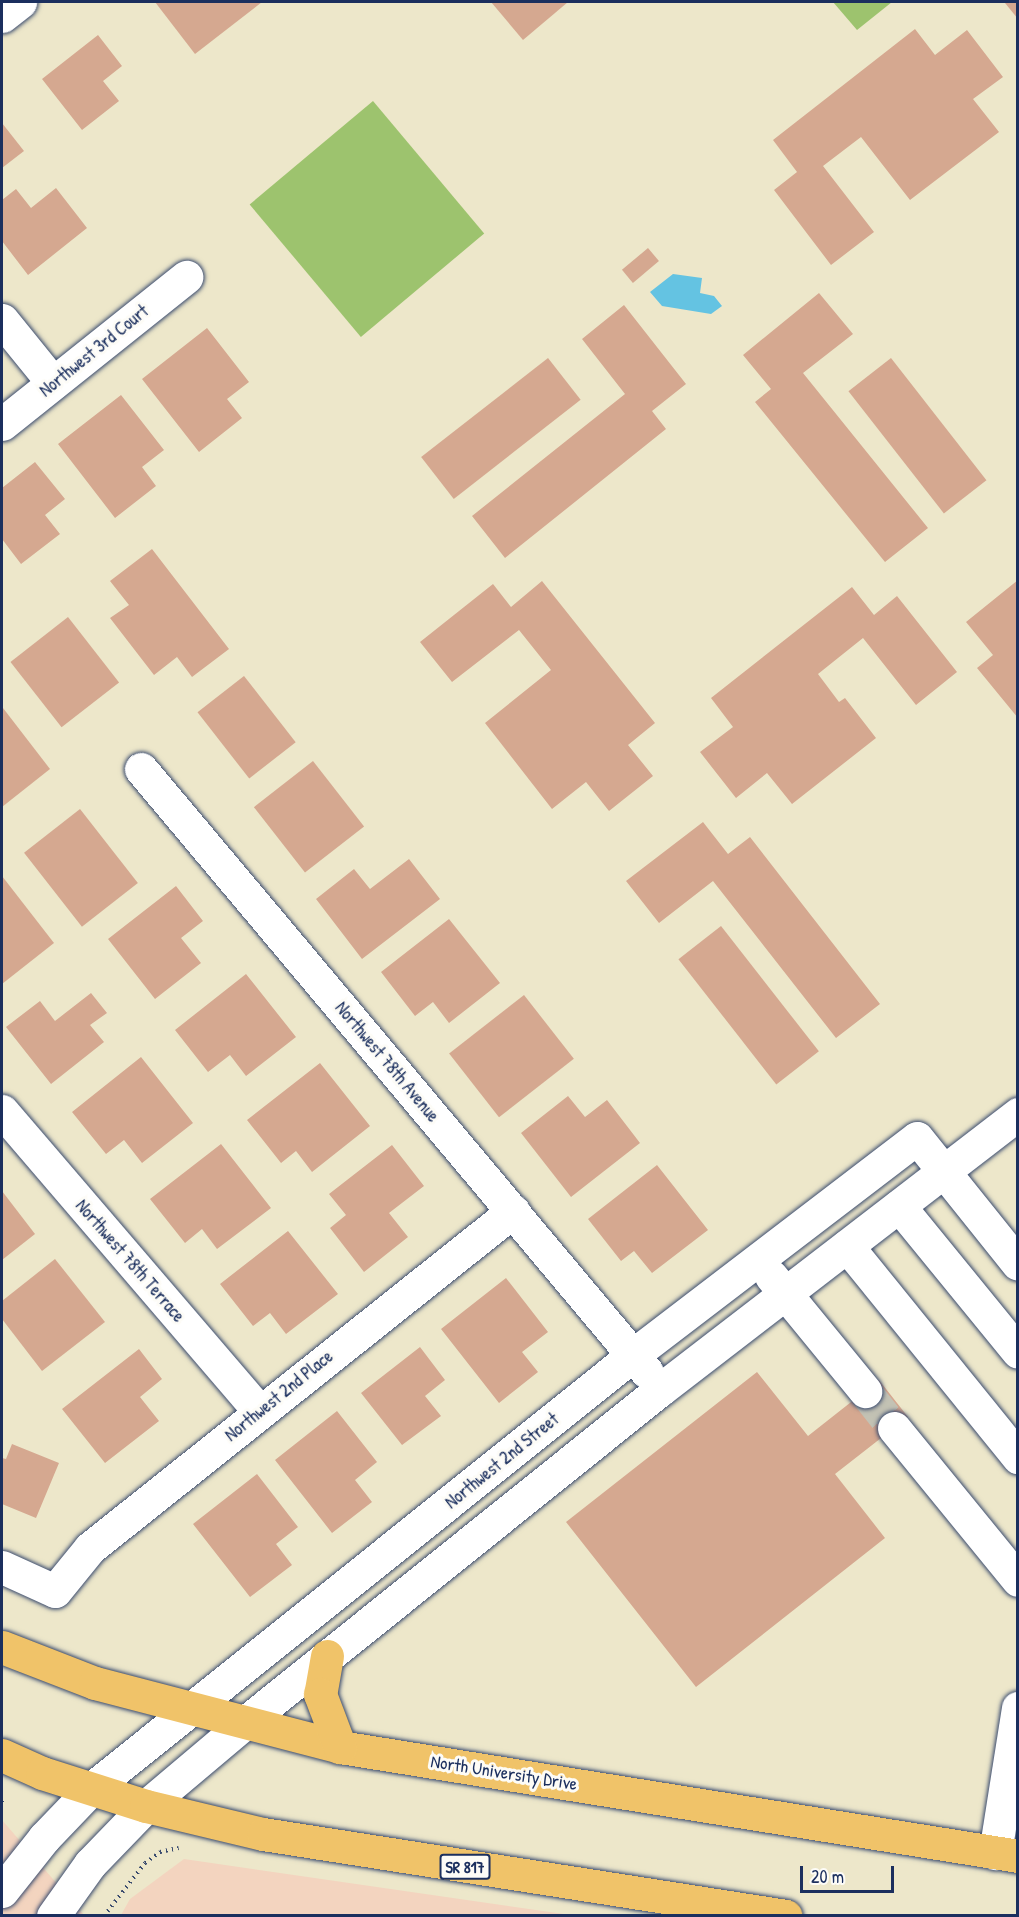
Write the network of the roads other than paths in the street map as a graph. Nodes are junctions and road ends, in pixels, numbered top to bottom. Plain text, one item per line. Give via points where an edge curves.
1 (20, 2) edge
2 (2, 16) edge
3 (186, 277) dead end
4 (2, 320) edge
5 (53, 383) junction
6 (2, 424) edge
7 (141, 769) dead end
8 (2, 1111) edge
9 (1014, 1123) edge
10 (945, 1169) junction
11 (899, 1206) junction
12 (513, 1211) junction
13 (847, 1246) junction
14 (758, 1261) junction
15 (1017, 1264) edge
16 (785, 1292) junction
17 (1017, 1352) edge
18 (633, 1355) junction
19 (661, 1389) junction
20 (865, 1391) tunnel mouth
21 (259, 1411) junction
22 (894, 1428) tunnel mouth
23 (1017, 1457) edge
24 (2, 1568) edge
25 (1017, 1580) edge
26 (2, 1647) edge
27 (327, 1656) junction
28 (192, 1708) junction
29 (1017, 1708) edge
30 (247, 1721) junction
31 (340, 1747) junction
32 (2, 1755) edge
33 (91, 1789) junction
34 (146, 1806) junction
35 (1006, 1855) edge
36 (2, 1891) edge
37 (650, 1905) edge
38 (53, 1916) edge
39 (786, 1916) edge

1 - 2 street
3 - 5 street, Northwest 3rd Court
4 - 5 street
5 - 6 street, Northwest 3rd Court
7 - 12 street, Northwest 78th Avenue
8 - 21 street, Northwest 78th Terrace
9 - 10 street
10 - 11 street
10 - 14 street, Northwest 2nd Street via 916,1138
10 - 15 street
11 - 13 street
11 - 17 street
12 - 18 street, Northwest 78th Avenue
12 - 21 street, Northwest 2nd Place
13 - 16 street
13 - 23 street
14 - 16 street
14 - 18 street, Northwest 2nd Street
16 - 19 street
16 - 20 street
18 - 19 street, Northwest 78th Avenue
18 - 28 street, Northwest 2nd Street
19 - 27 street
21 - 24 street, Northwest 2nd Place via 90,1548 55,1592
22 - 25 street
26 - 28 main road, North University Drive via 94,1683
27 - 30 street
27 - 31 main road via 320,1694
28 - 30 main road, North University Drive
28 - 33 street, Northwest 2nd Street
29 - 35 street
30 - 31 main road, North University Drive
30 - 34 street
31 - 35 main road, North University Drive
32 - 33 main road, SR 817
33 - 34 main road, SR 817
33 - 36 street, Northwest 2nd Street via 44,1838
34 - 37 main road, SR 817 via 263,1834
34 - 38 street via 90,1864
37 - 39 main road, SR 817

